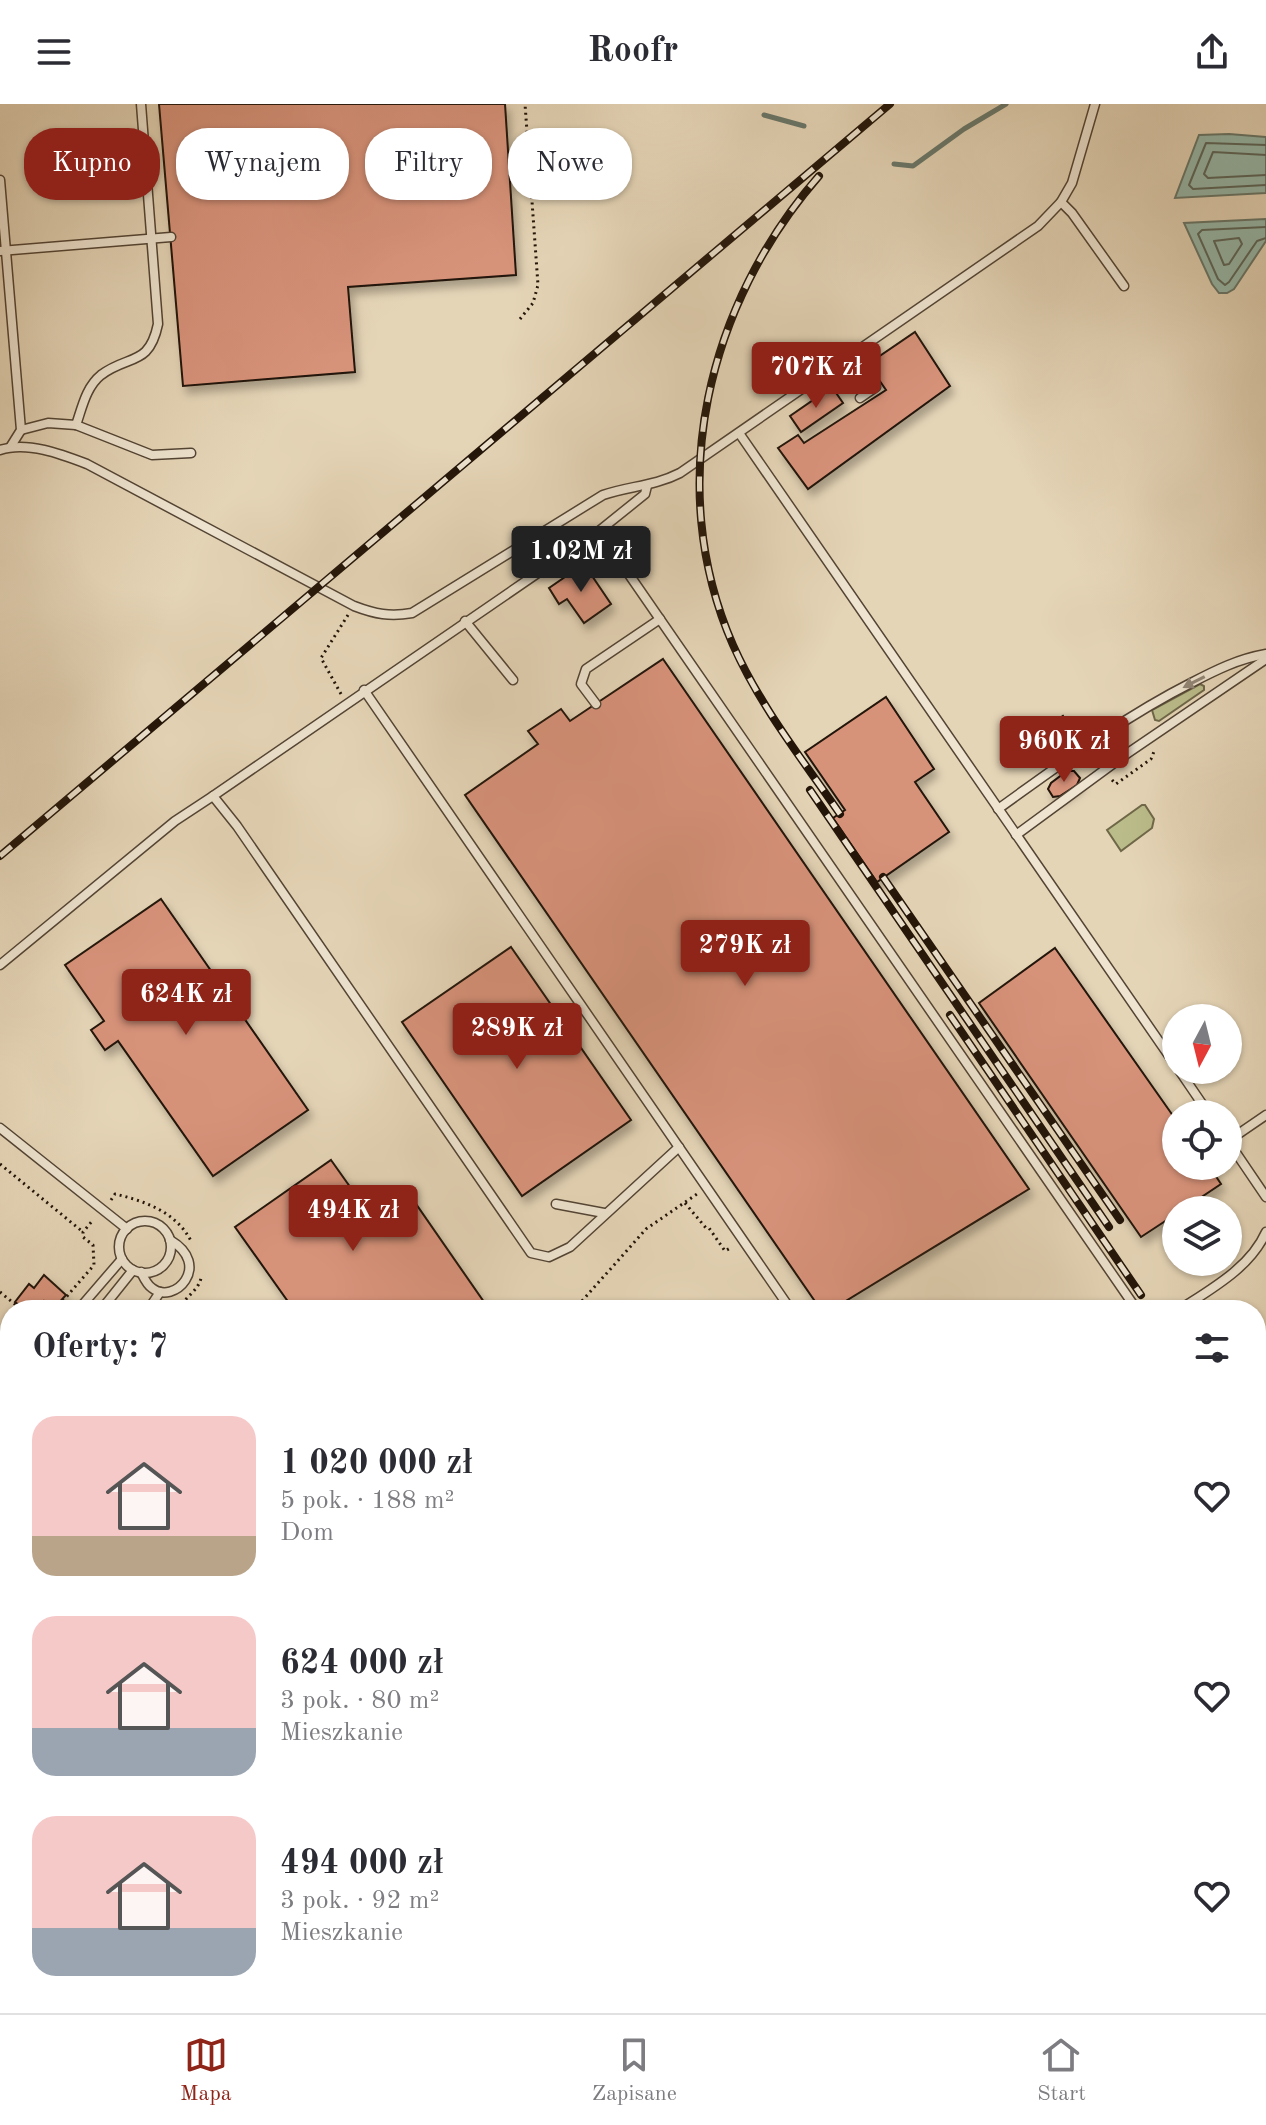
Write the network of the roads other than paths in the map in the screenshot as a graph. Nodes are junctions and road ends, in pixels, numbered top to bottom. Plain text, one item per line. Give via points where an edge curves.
1 (141, 104) edge
2 (1095, 104) edge
3 (0, 180) edge
4 (1061, 202) junction
5 (171, 237) dead end
6 (152, 239) junction
7 (3, 251) edge
8 (1124, 286) dead end
9 (854, 353) junction
10 (860, 398) dead end
11 (76, 425) junction
12 (21, 430) junction
13 (739, 433) junction
14 (11, 446) junction
15 (0, 450) edge
16 (191, 453) dead end
17 (647, 486) junction
18 (599, 531) junction
19 (660, 619) junction
20 (465, 621) junction
21 (1266, 656) edge
22 (513, 680) dead end
23 (364, 690) junction
24 (596, 704) dead end
25 (1100, 737) junction
26 (1125, 755) junction
27 (213, 796) junction
28 (998, 809) junction
29 (1016, 835) junction
30 (0, 965) edge
31 (1162, 1046) edge
32 (1266, 1115) edge
33 (0, 1128) edge
34 (1242, 1131) edge
35 (679, 1147) junction
36 (1242, 1162) edge
37 (1266, 1197) edge
38 (556, 1204) dead end
39 (604, 1213) junction
40 (127, 1229) junction
41 (1266, 1232) edge
42 (170, 1240) junction
43 (122, 1259) junction
44 (137, 1271) junction
45 (160, 1292) junction
46 (87, 1300) edge
47 (110, 1300) edge
48 (155, 1300) edge
49 (784, 1300) edge
50 (1130, 1300) edge
51 (1194, 1300) edge

1 - 6 lane
2 - 4 lane via 1072,183
3 - 7 lane
4 - 8 lane
4 - 9 lane via 1038,226
5 - 6 lane
6 - 7 lane
6 - 11 lane via 158,324 154,343 140,357 102,375 88,390
7 - 12 lane
9 - 10 lane via 876,387
9 - 13 lane
11 - 12 lane via 48,423
11 - 16 lane via 152,455
12 - 14 lane
13 - 17 lane via 680,473
13 - 28 lane
14 - 15 lane
14 - 17 lane via 58,453 87,464 354,606 394,617 429,605 603,495
17 - 18 lane via 645,494
18 - 19 lane
18 - 20 lane
19 - 24 lane via 586,669 581,684
19 - 50 lane
20 - 22 lane
20 - 23 lane
21 -> 25 lane via 1239,659
21 - 26 lane
23 - 27 lane
23 - 35 lane
25 - 26 lane
25 - 28 lane
26 - 29 lane
27 - 30 lane via 175,821
27 - 39 lane via 531,1253 549,1257 570,1247
28 - 29 lane
29 - 31 lane
32 - 34 lane
33 - 40 lane
35 - 39 lane
35 - 49 lane
36 - 37 lane
38 - 39 lane
40 - 42 lane via 151,1222
40 - 43 lane via 119,1243
41 - 51 lane via 1249,1257
42 - 44 lane via 164,1265
42 - 45 lane via 184,1250 190,1267 177,1289
43 - 44 lane
43 - 46 lane
44 - 45 lane
44 - 47 lane
45 - 48 lane

